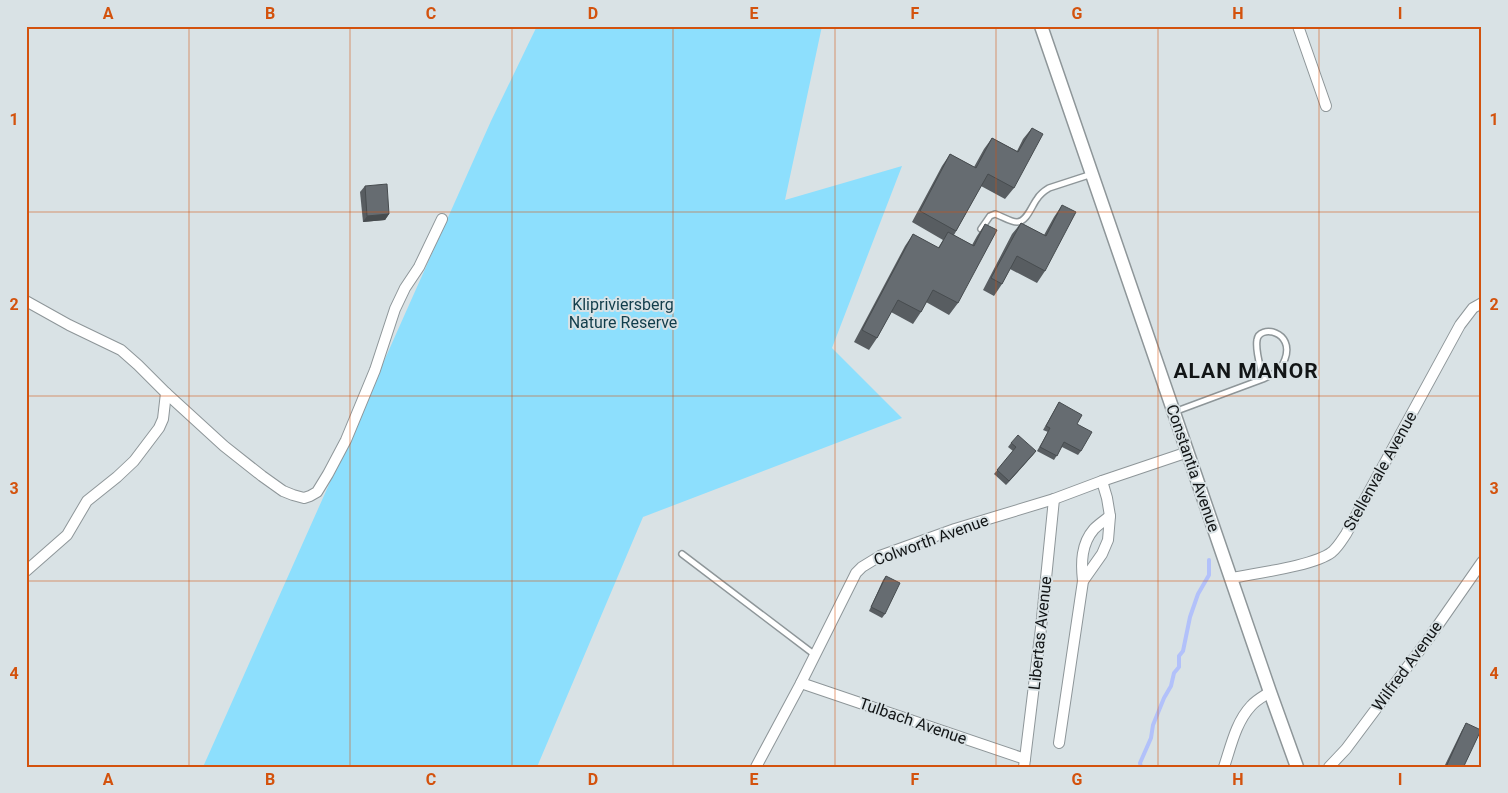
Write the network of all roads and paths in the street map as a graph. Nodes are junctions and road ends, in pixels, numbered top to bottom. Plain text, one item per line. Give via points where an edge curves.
1 (1042, 26) edge
2 (1298, 26) edge
3 (1326, 106) dead end
4 (1092, 174) junction
5 (442, 219) dead end
6 (981, 229) edge
7 (26, 301) edge
8 (1482, 303) edge
9 (1263, 378) junction
10 (166, 393) junction
11 (1174, 412) junction
12 (1188, 452) junction
13 (1102, 481) junction
14 (1054, 499) junction
15 (1110, 516) junction
16 (682, 554) dead end
17 (1482, 562) edge
18 (26, 571) edge
19 (1232, 578) junction
20 (1083, 582) junction
21 (815, 655) junction
22 (800, 683) junction
23 (1270, 692) junction
24 (1059, 743) dead end
25 (1025, 763) edge
26 (756, 767) edge
27 (1224, 767) edge
28 (1297, 767) edge
29 (1329, 767) edge

1 - 4 street, Constantia Avenue
2 - 3 street
4 - 6 lane via 1049,188 1038,197 1021,222 995,214
4 - 11 street, Constantia Avenue
5 - 10 street via 395,309 375,370 340,452 317,492 304,498 283,491 224,446
7 - 10 street via 121,350
8 - 19 street, Stellenvale Avenue via 1473,308 1460,325 1346,534 1332,552 1314,561
9 - 9 lane via 1279,370 1288,351 1287,344 1275,333 1262,332 1257,339
9 - 11 lane
10 - 18 street via 164,419 134,461 87,501 67,535
11 - 12 street, Constantia Avenue
12 - 13 street, Colworth Avenue
12 - 19 street, Constantia Avenue
13 - 14 street, Colworth Avenue
13 - 15 street
14 - 21 street, Colworth Avenue via 873,558 856,573
14 - 25 street, Libertas Avenue
15 - 20 street via 1108,540
15 - 20 street via 1087,539 1081,564
16 - 21 lane
17 - 29 street, Wilfred Avenue via 1429,638
19 - 23 street, Constantia Avenue
20 - 24 street
21 - 22 street, Colworth Avenue
22 - 25 street, Tulbach Avenue
22 - 26 street, Colworth Avenue
23 - 27 street via 1246,712
23 - 28 street, Constantia Avenue

